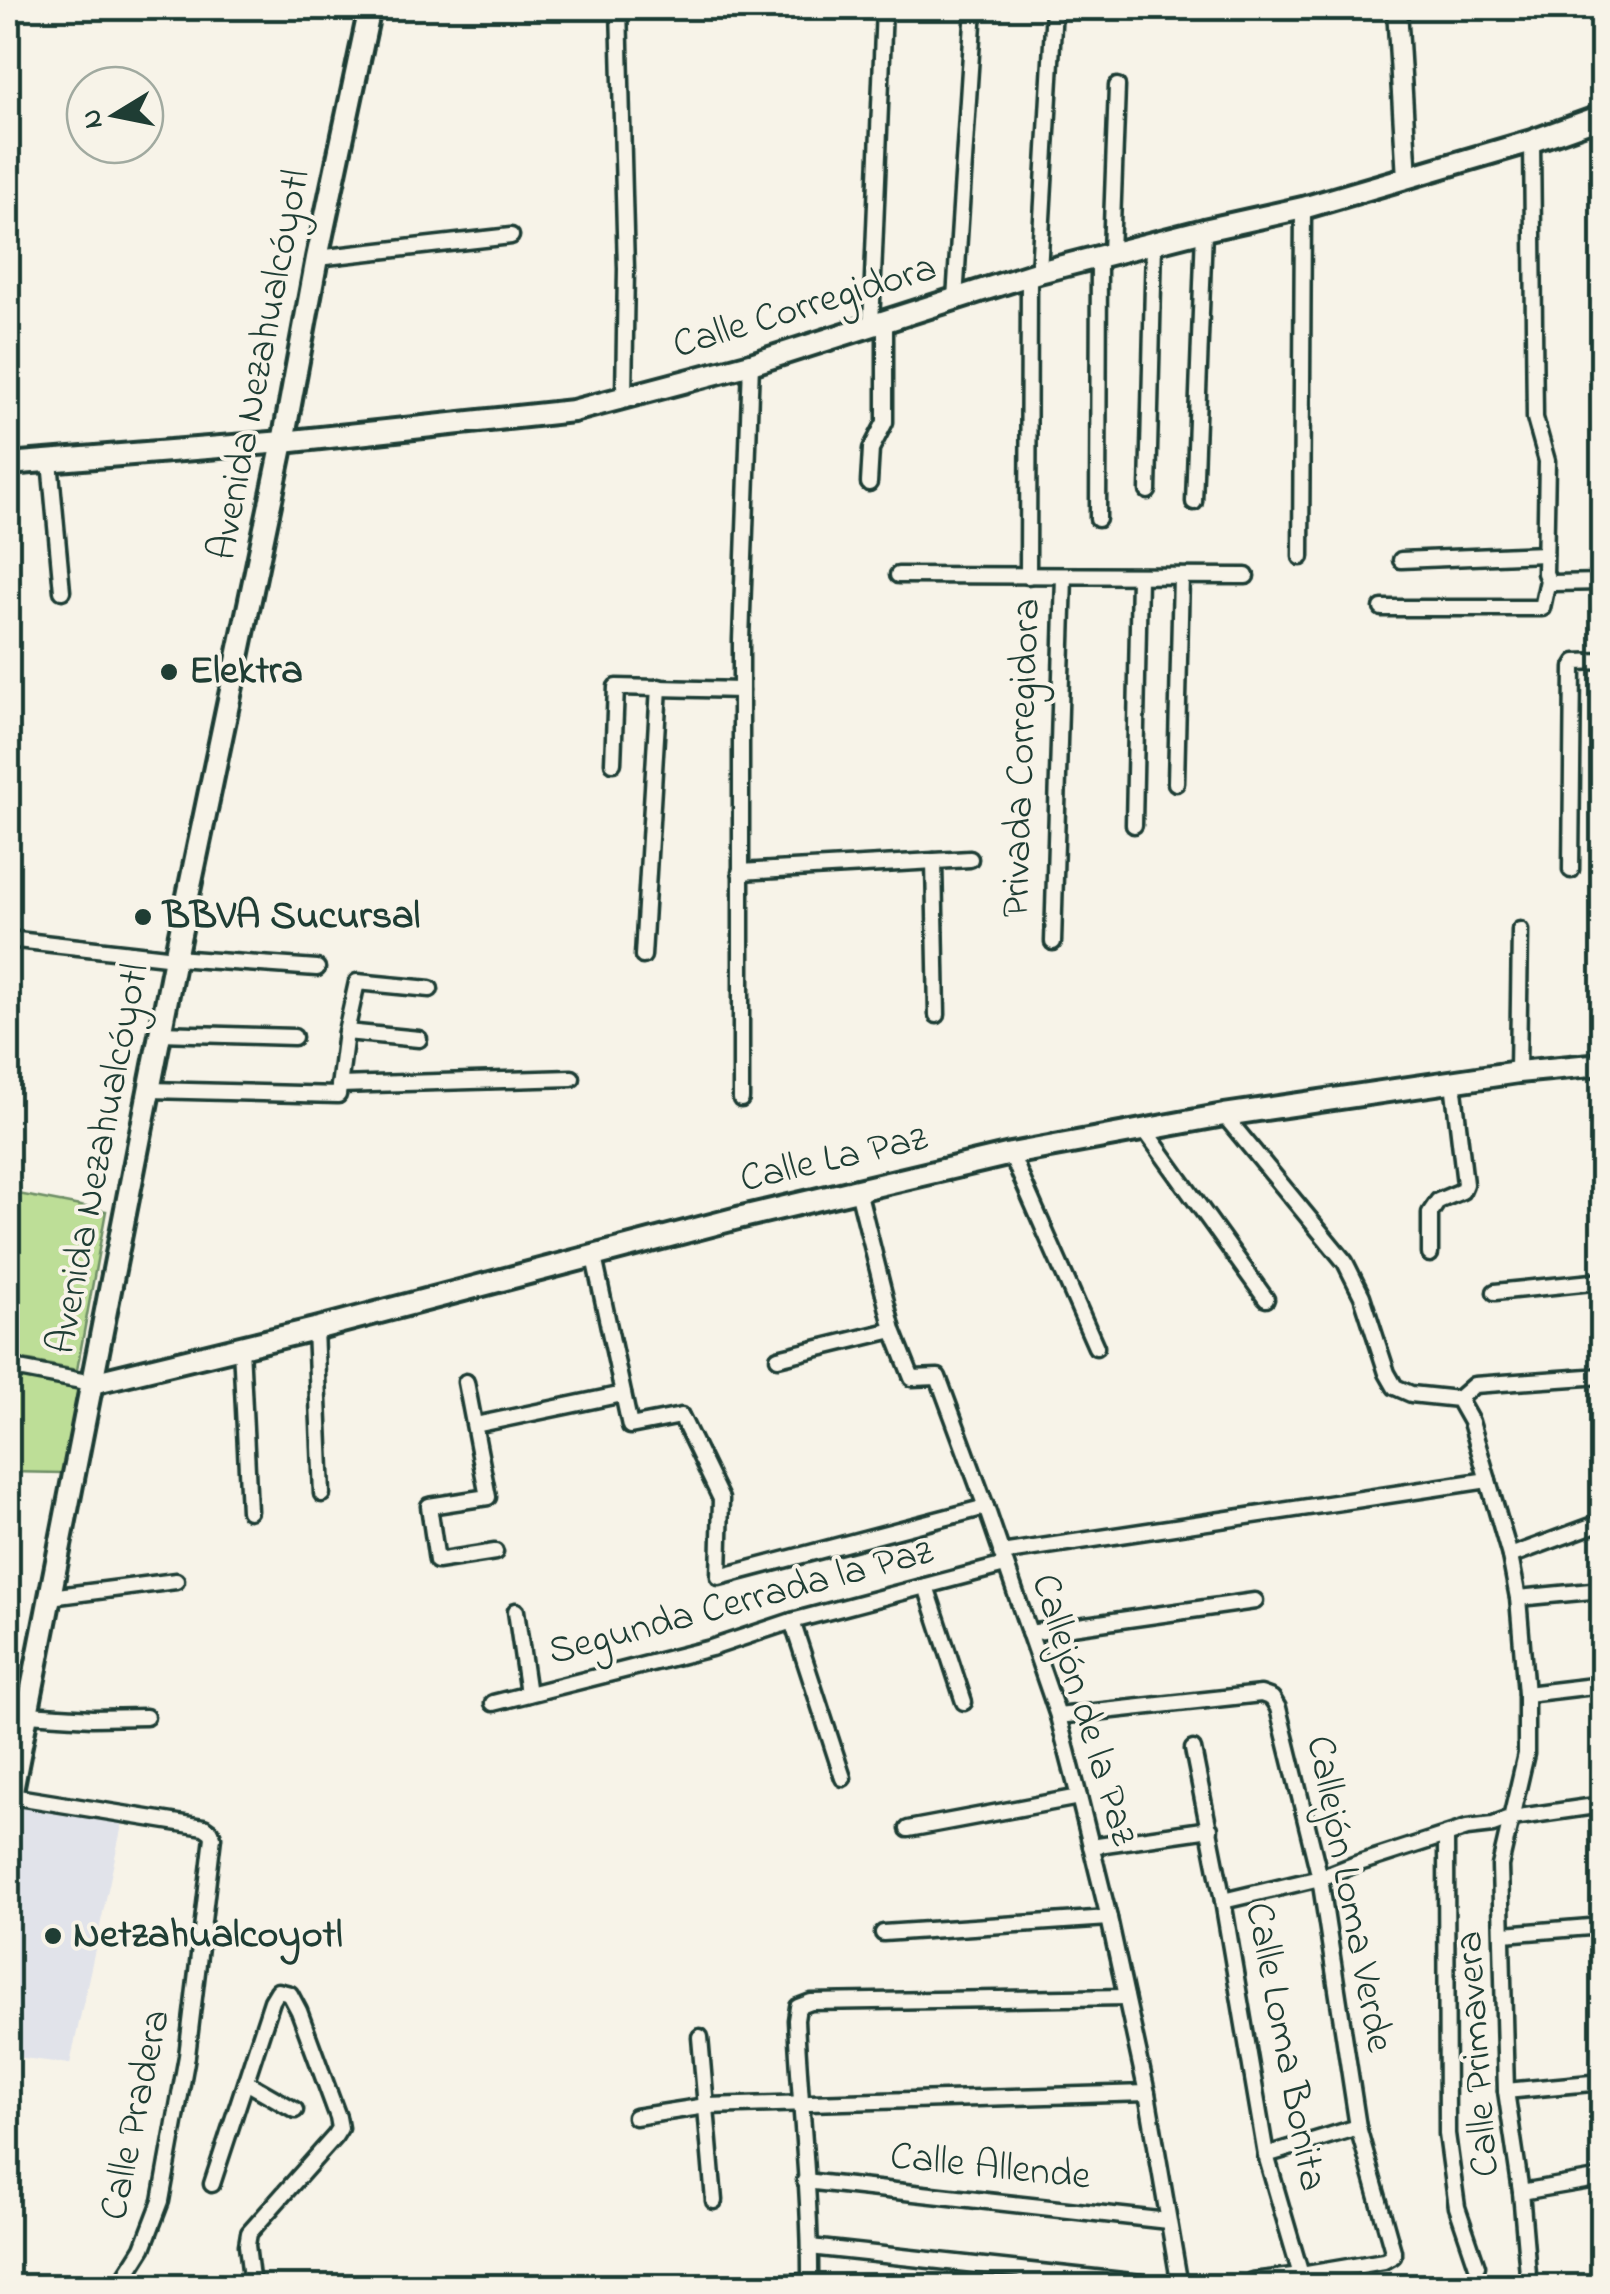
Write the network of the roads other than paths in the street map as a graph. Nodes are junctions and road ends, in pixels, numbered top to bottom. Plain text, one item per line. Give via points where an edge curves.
1 (370, 8) edge
2 (619, 8) edge
3 (884, 8) edge
4 (974, 8) edge
5 (1054, 8) edge
6 (1397, 8) edge
7 (1117, 86) dead end
8 (1602, 116) edge
9 (1532, 141) junction
10 (1407, 178) junction
11 (1303, 208) junction
12 (1204, 230) junction
13 (511, 236) dead end
14 (1154, 243) junction
15 (1105, 254) junction
16 (317, 258) junction
17 (1034, 274) junction
18 (955, 299) junction
19 (878, 324) junction
20 (751, 364) junction
21 (624, 397) junction
22 (282, 442) junction
23 (50, 461) junction
24 (8, 464) edge
25 (870, 483) dead end
26 (1148, 490) dead end
27 (1194, 502) dead end
28 (1098, 519) dead end
29 (1545, 554) junction
30 (1301, 556) dead end
31 (1401, 560) dead end
32 (898, 575) dead end
33 (1028, 576) junction
34 (1064, 576) junction
35 (1181, 576) junction
36 (1246, 576) dead end
37 (1138, 577) junction
38 (1548, 580) junction
39 (1602, 582) edge
40 (62, 591) dead end
41 (1382, 608) dead end
42 (1602, 660) edge
43 (659, 687) junction
44 (741, 690) junction
45 (613, 763) dead end
46 (1176, 784) dead end
47 (1134, 825) dead end
48 (970, 860) dead end
49 (934, 862) junction
50 (1571, 870) dead end
51 (740, 872) junction
52 (1520, 930) dead end
53 (8, 939) edge
54 (1053, 942) dead end
55 (643, 956) dead end
56 (174, 958) junction
57 (318, 968) dead end
58 (430, 989) dead end
59 (937, 1015) dead end
60 (346, 1032) junction
61 (160, 1033) junction
62 (294, 1037) dead end
63 (419, 1040) dead end
64 (1602, 1064) edge
65 (1518, 1072) junction
66 (572, 1078) dead end
67 (1454, 1082) junction
68 (339, 1085) junction
69 (150, 1090) junction
70 (741, 1100) dead end
71 (1224, 1115) junction
72 (1144, 1129) junction
73 (1011, 1154) junction
74 (858, 1190) junction
75 (1430, 1254) dead end
76 (594, 1257) junction
77 (1602, 1281) edge
78 (1496, 1292) dead end
79 (1266, 1298) dead end
80 (315, 1330) junction
81 (892, 1330) junction
82 (242, 1347) junction
83 (1096, 1347) dead end
84 (778, 1358) dead end
85 (8, 1367) edge
86 (1602, 1376) edge
87 (466, 1382) dead end
88 (92, 1383) junction
89 (623, 1394) junction
90 (1458, 1399) junction
91 (475, 1425) junction
92 (1488, 1480) junction
93 (322, 1494) dead end
94 (986, 1507) junction
95 (248, 1511) dead end
96 (1602, 1522) edge
97 (494, 1552) dead end
98 (1510, 1556) junction
99 (1003, 1559) junction
100 (176, 1581) dead end
101 (926, 1586) junction
102 (1602, 1590) edge
103 (50, 1598) junction
104 (1518, 1598) junction
105 (1254, 1601) dead end
106 (516, 1610) dead end
107 (792, 1621) junction
108 (1029, 1633) junction
109 (1602, 1685) edge
110 (528, 1694) junction
111 (1526, 1694) junction
112 (964, 1702) dead end
113 (493, 1703) dead end
114 (27, 1714) junction
115 (1058, 1716) junction
116 (146, 1717) dead end
117 (1193, 1749) dead end
118 (844, 1778) dead end
119 (9, 1796) edge
120 (1080, 1797) junction
121 (1602, 1804) edge
122 (1512, 1818) junction
123 (908, 1829) dead end
124 (1210, 1829) junction
125 (1446, 1836) junction
126 (1091, 1846) junction
127 (1320, 1878) junction
128 (1223, 1901) junction
129 (1109, 1918) junction
130 (1602, 1926) edge
131 (884, 1933) dead end
132 (1504, 1934) junction
133 (1126, 1997) junction
134 (700, 2037) dead end
135 (246, 2082) junction
136 (1602, 2082) edge
137 (1506, 2091) junction
138 (1147, 2092) junction
139 (800, 2104) junction
140 (706, 2106) junction
141 (295, 2110) dead end
142 (634, 2117) dead end
143 (1358, 2127) junction
144 (1266, 2155) junction
145 (1602, 2178) edge
146 (806, 2180) junction
147 (212, 2184) dead end
148 (1521, 2192) junction
149 (714, 2201) dead end
150 (1168, 2221) junction
151 (810, 2247) junction
152 (1477, 2266) dead end
153 (1301, 2275) junction
154 (1252, 2281) dead end
155 (810, 2284) edge
156 (118, 2286) edge
157 (252, 2286) edge
158 (698, 2286) edge
159 (1170, 2286) edge
160 (1180, 2286) edge
161 (1529, 2286) edge

1 - 16 main road, Avenida Nezahualcóyotl
2 - 21 street
3 - 19 street
4 - 18 street
5 - 17 street
6 - 10 street
7 - 15 street
8 - 9 main road, Calle Corregidora
9 - 10 main road, Calle Corregidora
9 - 29 street via 1535,418 1547,461
10 - 11 main road, Calle Corregidora
11 - 12 main road, Calle Corregidora
11 - 30 street
12 - 14 main road, Calle Corregidora
12 - 27 street
13 - 16 street
14 - 15 main road, Calle Corregidora
14 - 26 street
15 - 17 main road, Calle Corregidora
15 - 28 street
16 - 22 main road, Avenida Nezahualcóyotl
17 - 18 main road, Calle Corregidora
17 - 33 street
18 - 19 main road, Calle Corregidora
19 - 20 main road, Calle Corregidora
19 - 25 street via 886,422 871,450
20 - 21 main road, Calle Corregidora
20 - 44 street
21 - 22 main road, Calle Corregidora via 572,411
22 - 23 main road, Calle Corregidora
22 - 56 main road, Avenida Nezahualcóyotl
23 - 24 main road, Calle Corregidora
23 - 40 street
29 - 31 street
29 - 38 street
32 - 33 street
33 - 34 street
34 - 37 street
34 - 54 street, Privada Corregidora
35 - 36 street
35 - 37 street
35 - 46 street
37 - 47 street
38 - 39 street
38 - 41 street via 1542,608
42 - 50 street via 1573,667
43 - 44 street
43 - 45 street via 616,687
43 - 55 street
44 - 51 street
48 - 49 street
49 - 51 street
49 - 59 street
51 - 70 street
52 - 65 street
53 - 56 street
56 - 57 street
56 - 61 main road, Avenida Nezahualcóyotl
58 - 60 street via 357,982
60 - 63 street
60 - 68 street
61 - 62 street
61 - 69 main road, Avenida Nezahualcóyotl
64 - 65 main road, Calle La Paz
65 - 67 main road, Calle La Paz
66 - 68 street
67 - 71 main road, Calle La Paz
67 - 75 street via 1465,1184 1430,1213
68 - 69 street via 338,1095
69 - 88 main road, Avenida Nezahualcóyotl
71 - 72 main road, Calle La Paz
71 - 90 street via 1345,1262 1396,1387
72 - 73 main road, Calle La Paz
72 - 79 street
73 - 74 main road, Calle La Paz
73 - 83 street
74 - 76 main road, Calle La Paz
74 - 81 street, Callejón de la Paz
76 - 80 main road, Calle La Paz
76 - 89 street
77 - 78 street
80 - 82 main road, Calle La Paz
80 - 93 street
81 - 84 street
81 - 94 street, Callejón de la Paz via 912,1378 938,1377
82 - 88 main road, Calle La Paz
82 - 95 street
85 - 88 street
86 - 90 street via 1474,1385
87 - 91 street
88 - 103 main road, Avenida Nezahualcóyotl
89 - 91 street
89 - 94 street via 630,1426 681,1416 721,1499 719,1577
90 - 92 street, Calle Primavera via 1472,1422
91 - 97 street via 488,1497 429,1506 436,1561
92 - 98 street, Calle Primavera
92 - 99 street, Segunda Cerrada la Paz
94 - 99 street, Callejón de la Paz
96 - 98 street
98 - 104 street, Calle Primavera
99 - 101 street, Segunda Cerrada la Paz
99 - 108 street, Callejón de la Paz
100 - 103 street
101 - 107 street, Segunda Cerrada la Paz
101 - 112 street
102 - 104 street
103 - 114 main road, Avenida Nezahualcóyotl
104 - 111 street, Calle Primavera
105 - 108 street
106 - 110 street
107 - 110 street, Segunda Cerrada la Paz
107 - 118 street
108 - 115 street, Callejón de la Paz
109 - 111 street
110 - 113 street, Segunda Cerrada la Paz
111 - 122 street, Calle Primavera via 1526,1754
114 - 116 street
114 - 119 main road, Avenida Nezahualcóyotl
115 - 120 street, Callejón de la Paz
115 - 127 street, Callejón Loma Verde via 1272,1698
117 - 124 street, Calle Loma Bonita
119 - 156 street, Calle Pradera via 204,1826 214,1844 187,2056 160,2201 143,2248
120 - 123 street
120 - 126 street, Callejón de la Paz
121 - 122 street
122 - 125 street
122 - 132 street, Calle Primavera via 1500,1866
124 - 126 street
124 - 128 street, Calle Loma Bonita
125 - 127 street
125 - 152 street via 1447,2134 1456,2206
126 - 129 street, Callejón de la Paz
127 - 128 street
127 - 143 street, Callejón Loma Verde
128 - 144 street, Calle Loma Bonita
129 - 131 street
129 - 133 street, Callejón de la Paz
130 - 132 street
132 - 137 street, Calle Primavera
133 - 138 street, Callejón de la Paz
133 - 139 street via 812,2002 798,2007 796,2020
134 - 140 street
135 - 141 street
135 - 147 street
135 - 157 street via 274,1995 290,1994 340,2128 249,2233
136 - 137 street
137 - 148 street, Calle Primavera
138 - 139 street
138 - 150 street, Callejón de la Paz
139 - 140 street
139 - 146 street
140 - 142 street
140 - 149 street
143 - 144 street
143 - 153 street, Callejón Loma Verde via 1392,2256
144 - 153 street, Calle Loma Bonita
145 - 148 street
146 - 150 street, Calle Allende
146 - 151 street
148 - 161 street, Calle Primavera
150 - 160 street, Callejón de la Paz
151 - 155 street
151 - 159 street
153 - 154 street
155 - 158 street

